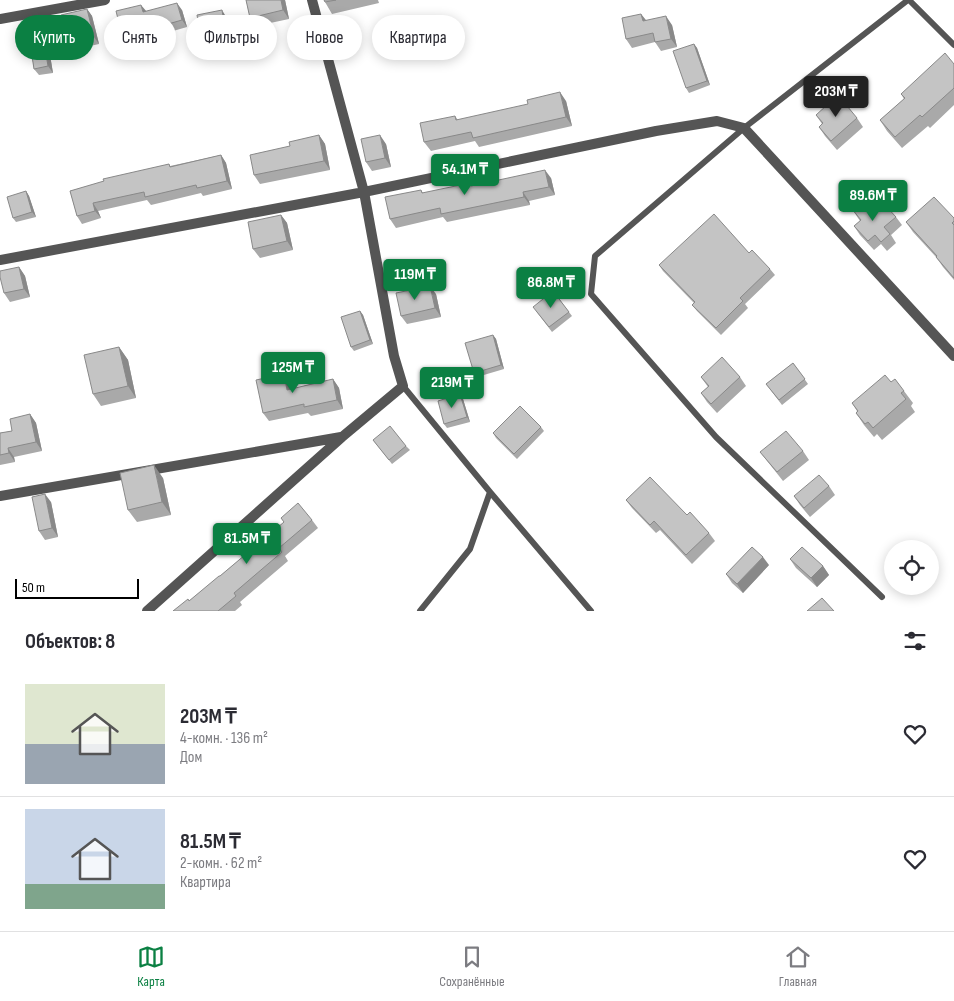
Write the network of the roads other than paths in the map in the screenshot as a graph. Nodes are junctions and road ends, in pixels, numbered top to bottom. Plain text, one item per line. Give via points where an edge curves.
1 (105, 0) edge
2 (312, 0) edge
3 (908, 0) edge
4 (0, 19) edge
5 (954, 45) edge
6 (744, 128) junction
7 (364, 192) junction
8 (0, 260) edge
9 (954, 356) edge
10 (403, 386) junction
11 (342, 437) junction
12 (490, 492) junction
13 (0, 496) edge
14 (882, 597) dead end
15 (147, 611) edge
16 (420, 611) edge
17 (591, 611) edge

1 - 4 street
2 - 7 street
3 - 5 lane
3 - 6 lane
6 - 7 street via 718,120
6 - 9 street
6 - 14 lane via 595,256 591,294 716,437
7 - 8 street
7 - 10 street via 394,356
10 - 11 street
10 - 12 lane
11 - 13 street
11 - 15 street
12 - 16 lane via 470,549
12 - 17 lane

